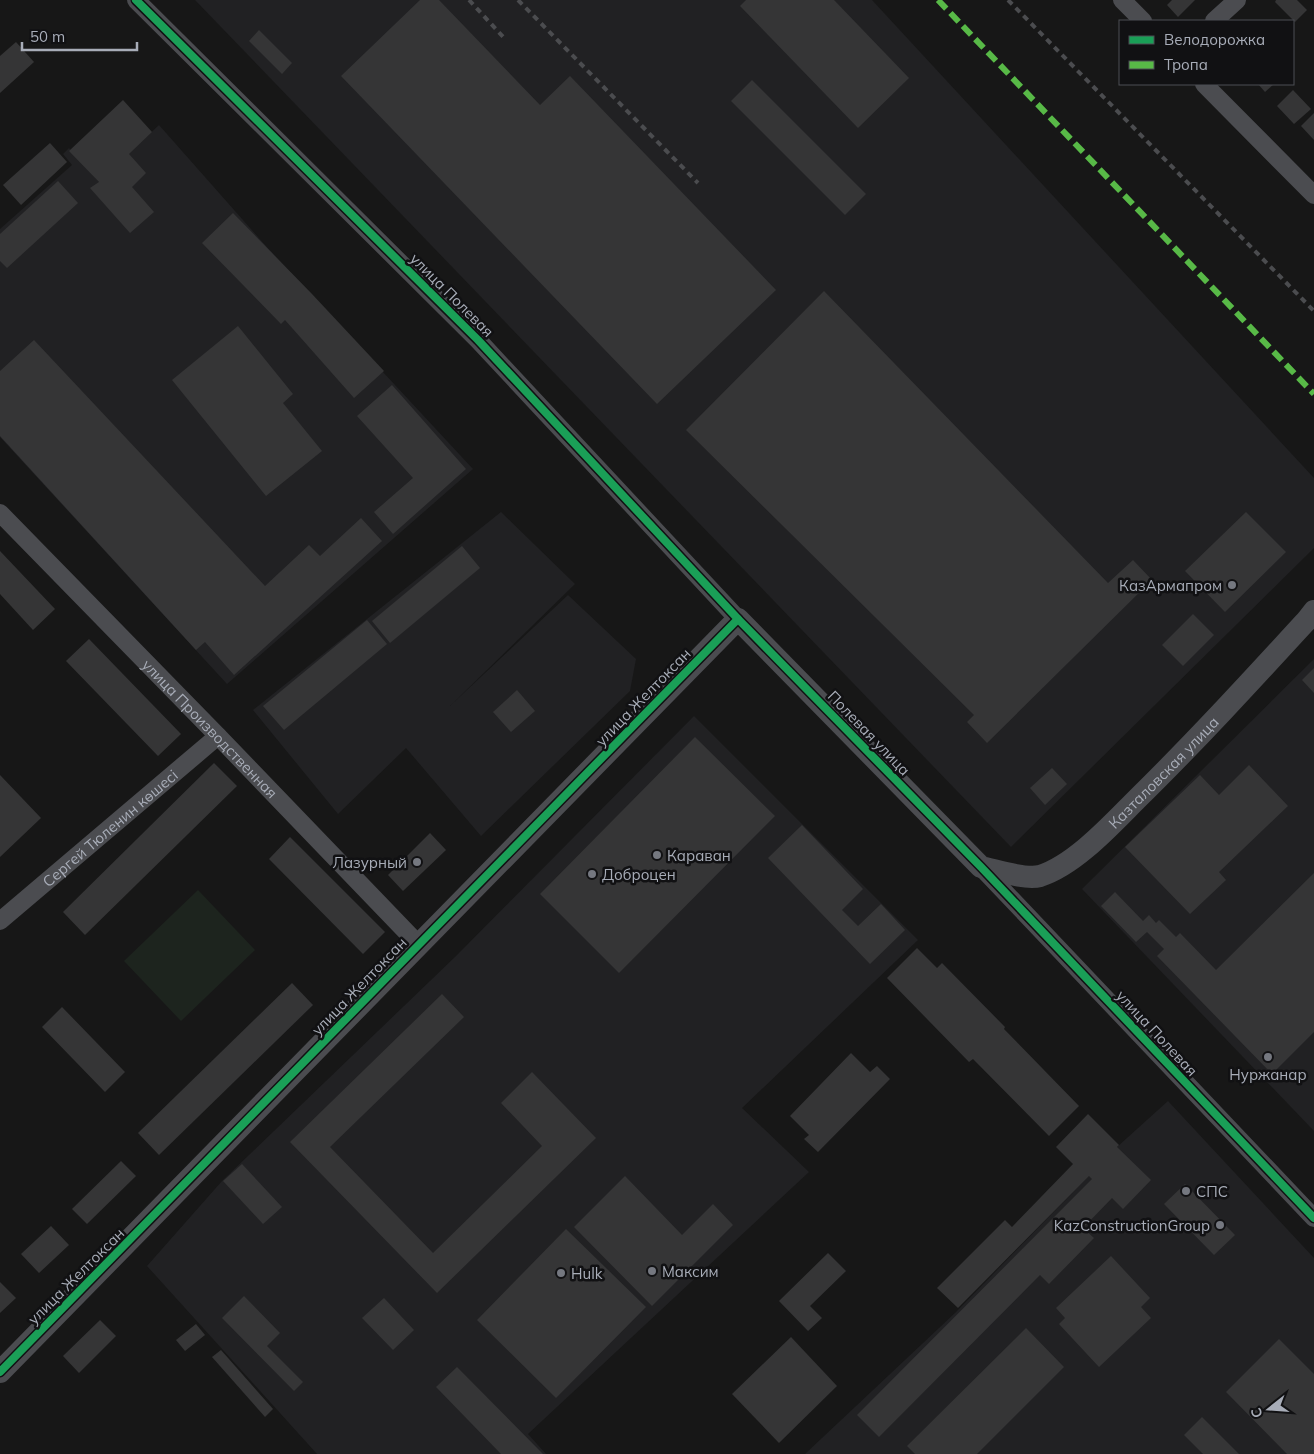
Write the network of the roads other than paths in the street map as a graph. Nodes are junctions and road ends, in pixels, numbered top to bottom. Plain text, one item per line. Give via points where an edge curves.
1 (136, 0) edge
2 (1122, 0) edge
3 (1236, 0) edge
4 (1142, 20) edge
5 (1215, 20) edge
6 (1205, 85) edge
7 (1314, 195) edge
8 (0, 513) edge
9 (1314, 611) edge
10 (738, 619) junction
11 (218, 736) junction
12 (981, 867) junction
13 (0, 921) edge
14 (418, 945) junction
15 (1314, 1218) edge
16 (0, 1372) edge

1 - 10 street, улица Полевая via 478,340
2 - 4 street
3 - 5 street
6 - 7 street
8 - 11 street, улица Производственная
9 - 12 street, Казталовская улица via 1192,745 1108,828 1062,866 1038,876
10 - 12 street, Полевая улица
10 - 14 street, улица Желтоксан
11 - 13 street, Сергей Тюленин көшесі
11 - 14 street, улица Производственная
12 - 15 street, улица Полевая
14 - 16 street, улица Желтоксан

